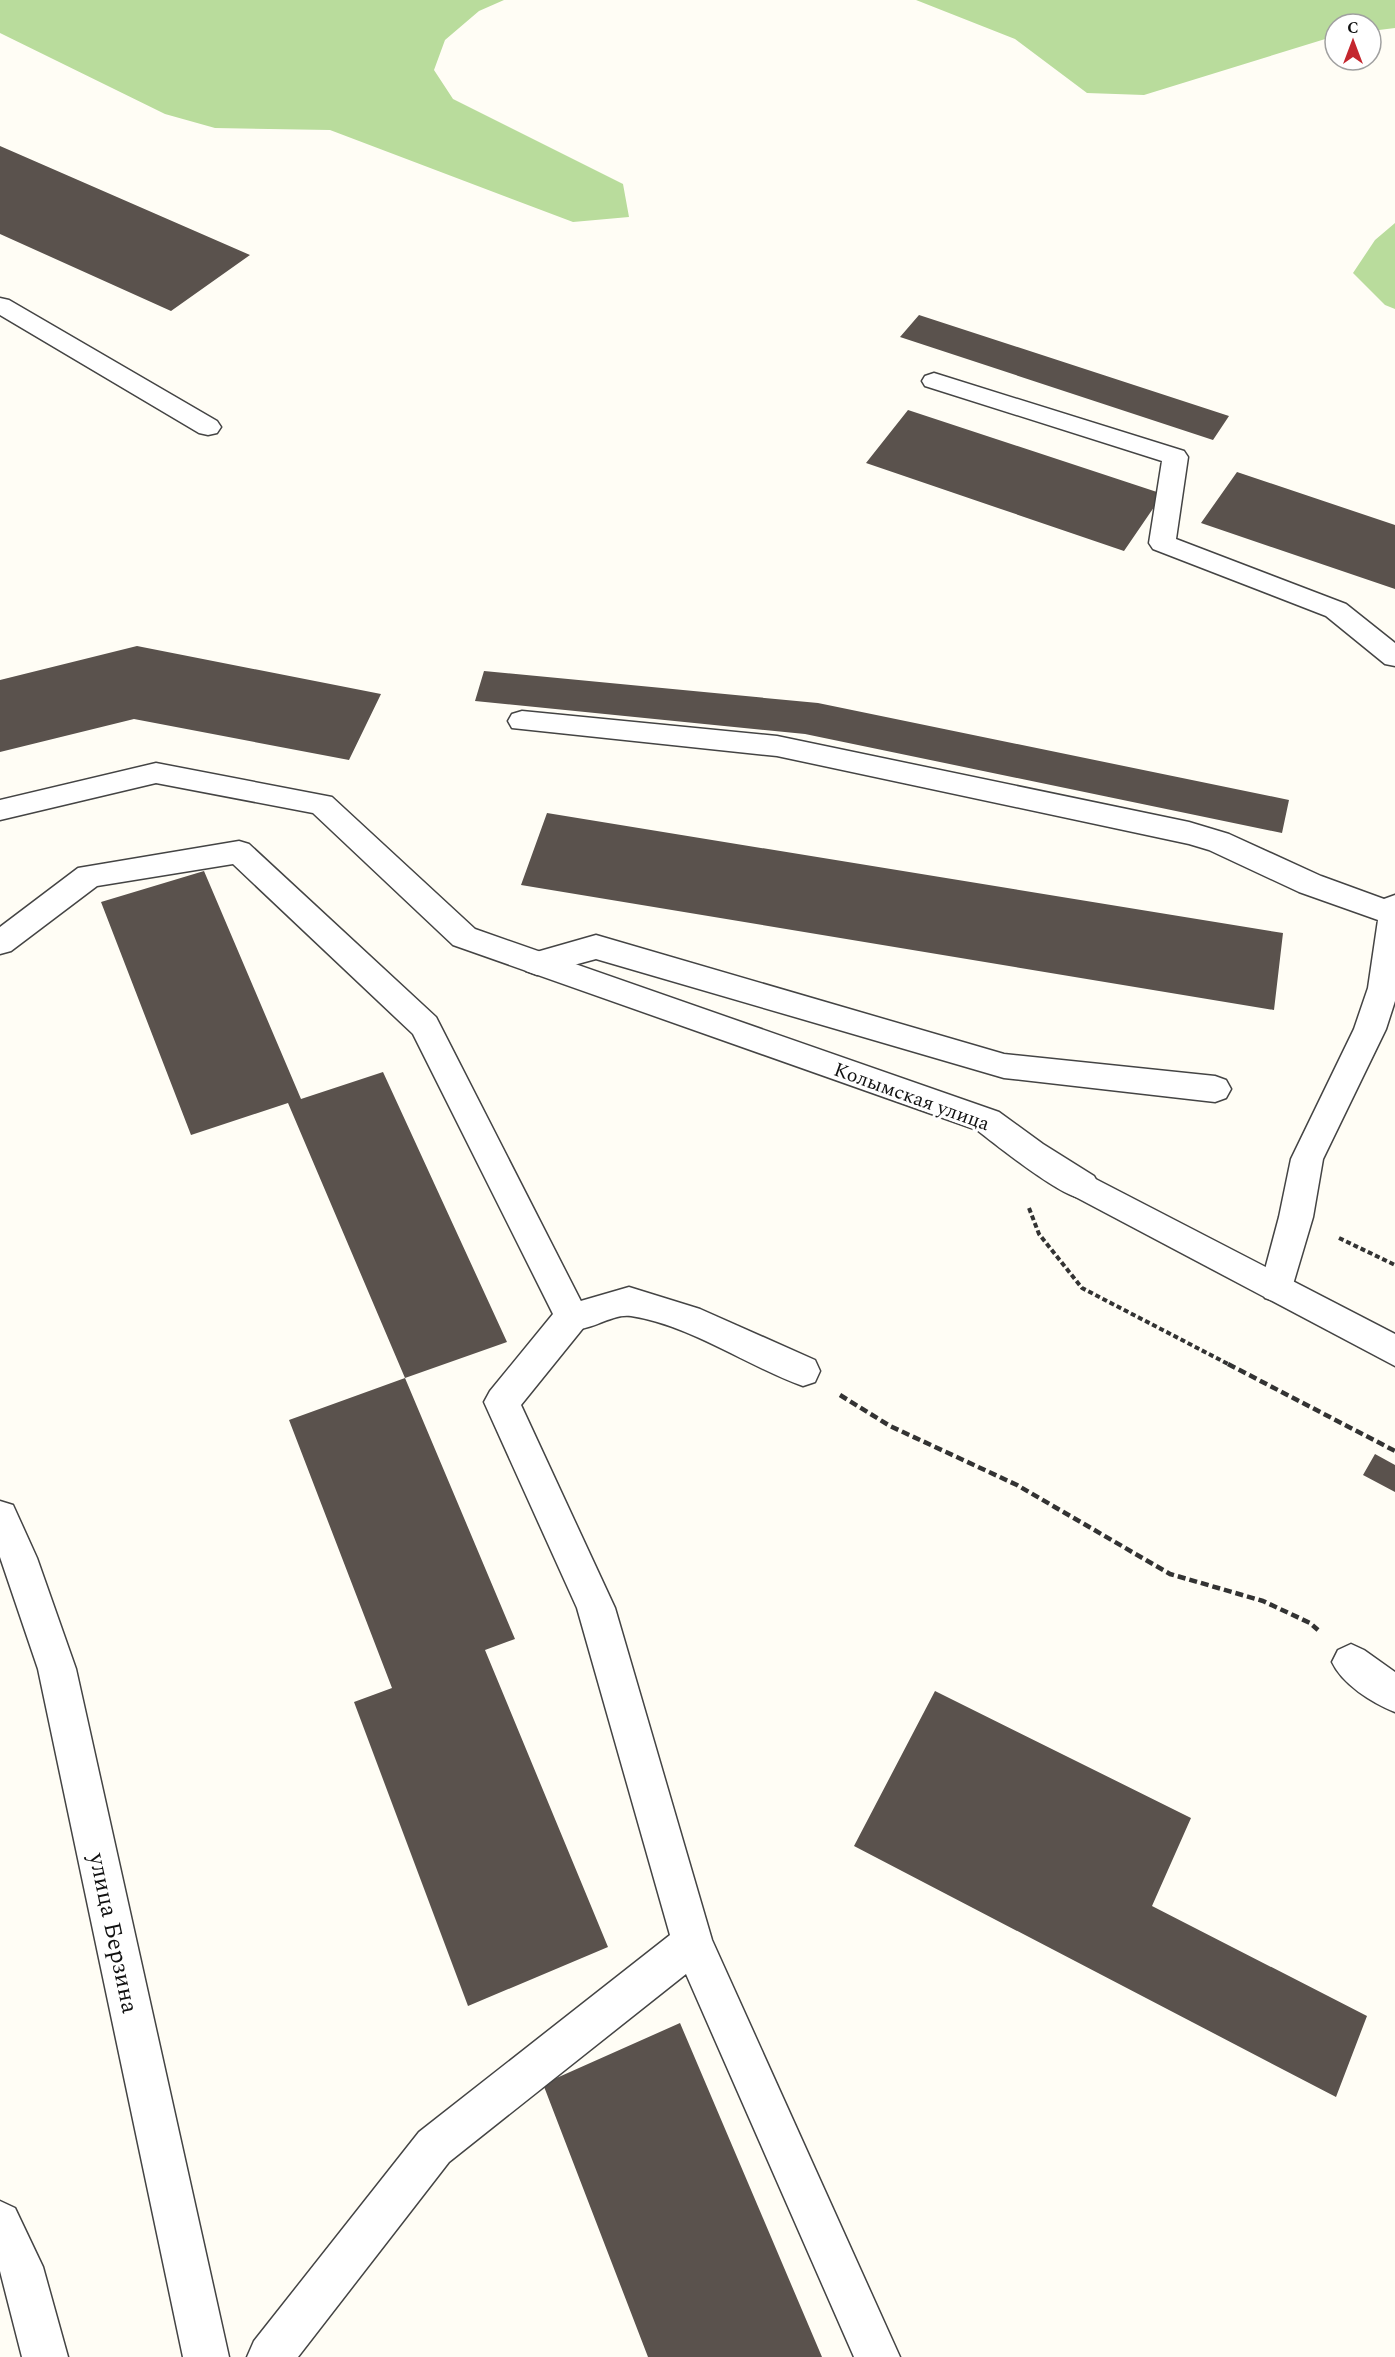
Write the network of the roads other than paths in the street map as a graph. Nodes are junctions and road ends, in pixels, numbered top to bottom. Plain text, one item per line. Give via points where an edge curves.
1 (0, 305) edge
2 (934, 381) dead end
3 (208, 427) dead end
4 (1395, 657) edge
5 (522, 722) dead end
6 (0, 810) edge
7 (1394, 910) edge
8 (0, 943) edge
9 (537, 963) junction
10 (1215, 1089) dead end
11 (1277, 1288) junction
12 (572, 1317) junction
13 (1395, 1351) edge
14 (803, 1371) road end
15 (0, 1516) edge
16 (1351, 1662) road end
17 (1395, 1694) edge
18 (693, 1943) junction
19 (0, 2223) edge
20 (45, 2357) edge
21 (206, 2357) edge
22 (270, 2357) edge
23 (877, 2357) edge

1 - 3 street
2 - 4 street via 1175,457 1162,543 1336,610
5 - 7 street via 777,746 1189,833 1220,842 1310,884
6 - 9 street, Колымская улица via 156,773 322,804 464,937
7 - 11 street via 1384,988 1370,1029 1307,1159
8 - 12 street via 89,876 239,852 425,1026
9 - 10 street via 597,947 1004,1066
9 - 11 street, Колымская улица via 988,1121 1082,1185
11 - 13 street, Колымская улица
12 - 14 street via 629,1301 688,1319
12 - 18 street via 502,1402 597,1608
15 - 21 street, улица Берзина via 19,1558 57,1669
16 - 17 street
18 - 22 street via 434,2147
18 - 23 street
19 - 20 street via 21,2267

